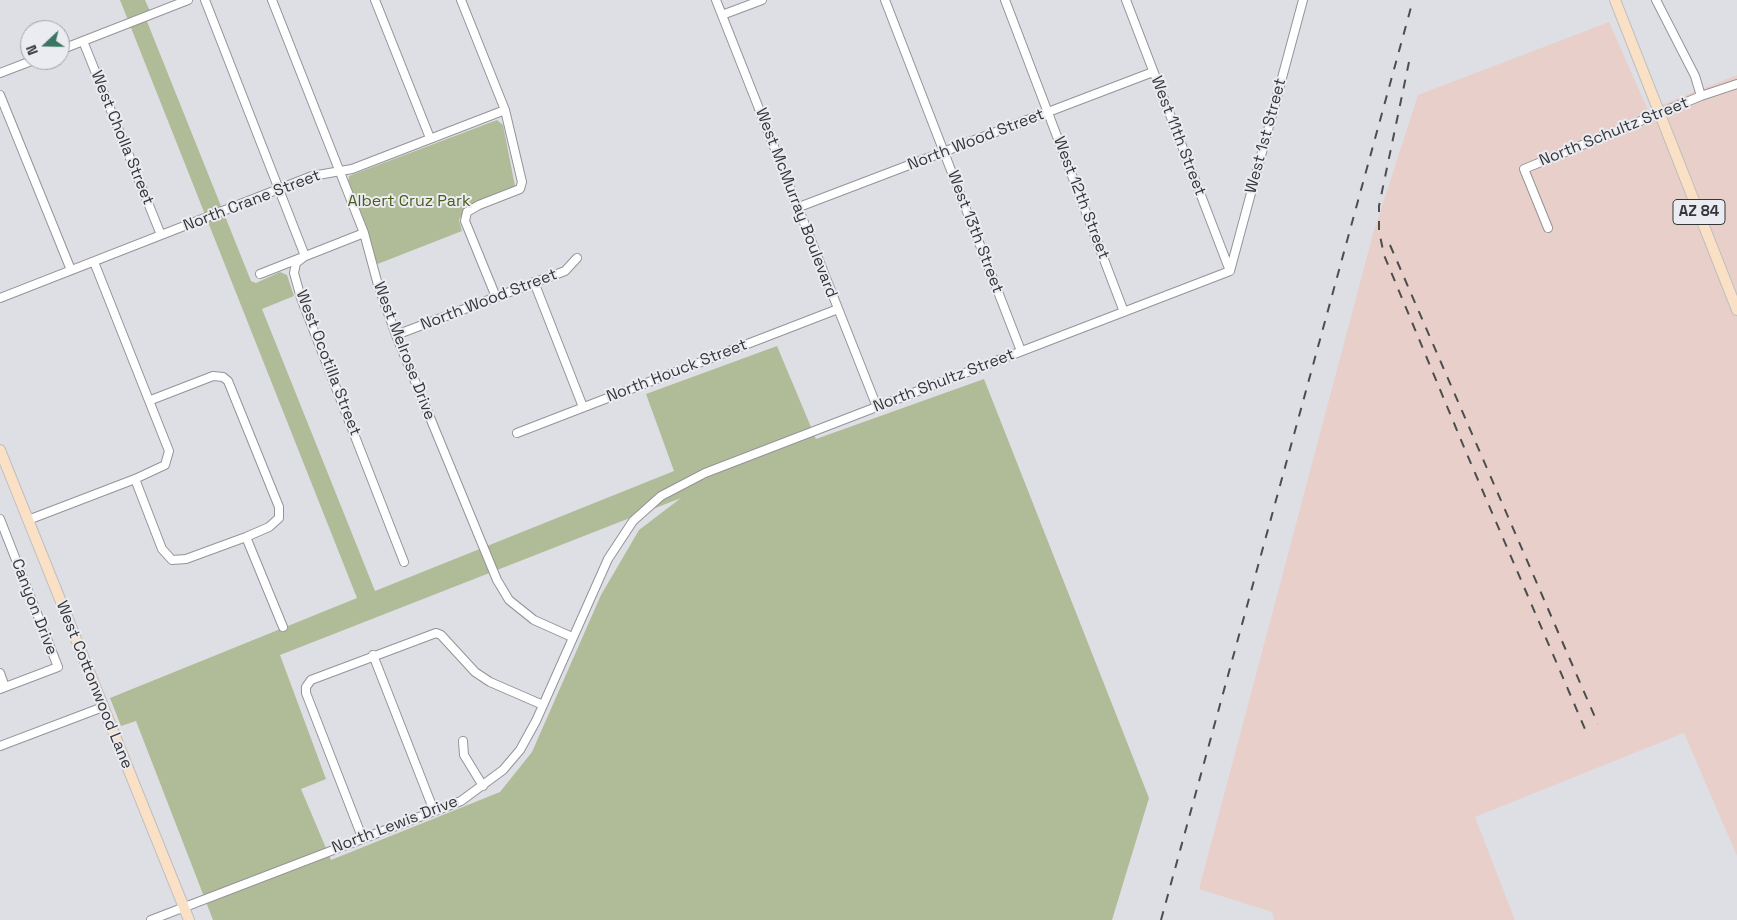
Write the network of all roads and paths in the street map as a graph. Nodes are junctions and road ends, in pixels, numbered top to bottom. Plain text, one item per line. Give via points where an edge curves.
1 (188, 0) edge
2 (205, 0) edge
3 (272, 0) edge
4 (375, 0) edge
5 (461, 0) edge
6 (716, 0) edge
7 (762, 0) edge
8 (885, 0) edge
9 (1005, 0) edge
10 (1126, 0) edge
11 (1303, 0) edge
12 (1615, 0) edge
13 (1656, 0) edge
14 (722, 16) junction
15 (83, 41) junction
16 (70, 46) edge
17 (20, 65) edge
18 (1153, 72) junction
19 (0, 73) edge
20 (1737, 84) edge
21 (0, 95) edge
22 (1701, 96) junction
23 (505, 110) junction
24 (1048, 112) junction
25 (1660, 115) junction
26 (430, 138) junction
27 (944, 152) junction
28 (340, 170) junction
29 (279, 190) junction
30 (799, 207) junction
31 (1548, 228) dead end
32 (364, 233) junction
33 (161, 236) junction
34 (305, 256) junction
35 (577, 258) dead end
36 (94, 262) junction
37 (71, 270) junction
38 (1230, 271) junction
39 (260, 274) dead end
40 (534, 282) junction
41 (496, 297) junction
42 (0, 298) edge
43 (838, 309) junction
44 (1737, 310) edge
45 (1124, 312) junction
46 (396, 335) junction
47 (1021, 351) junction
48 (151, 400) junction
49 (583, 407) junction
50 (877, 407) junction
51 (517, 433) dead end
52 (0, 452) edge
53 (135, 479) junction
54 (661, 496) joint
55 (0, 519) edge
56 (28, 520) junction
57 (3, 534) edge
58 (246, 537) junction
59 (404, 562) dead end
60 (283, 627) dead end
61 (572, 638) junction
62 (373, 656) junction
63 (0, 673) edge
64 (3, 688) edge
65 (543, 705) junction
66 (103, 707) junction
67 (464, 741) dead end
68 (0, 746) edge
69 (483, 786) junction
70 (434, 810) junction
71 (362, 837) junction
72 (184, 908) junction
73 (151, 920) edge
74 (189, 920) edge

1 - 15 street
2 - 29 street
3 - 28 street, West Melrose Drive
4 - 26 street
5 - 23 street
6 - 14 street, West McMurray Boulevard
7 - 14 street
8 - 27 street, West 13th Street
9 - 24 street, West 12th Street
10 - 18 street, West 11th Street
11 - 38 street, West 1st Street
12 - 25 main road, AZ 84
13 - 22 street via 1695,76
14 - 30 street, West McMurray Boulevard
15 - 16 street
15 - 33 street, West Cholla Street
17 - 19 street
18 - 24 street, North Wood Street
18 - 38 street, West 11th Street
20 - 22 street, North Schultz Street
21 - 37 street
22 - 25 street, North Schultz Street
23 - 26 street, North Crane Street
23 - 41 street via 522,182 520,189 479,205 467,212 465,220
24 - 27 street, North Wood Street
24 - 45 street, West 12th Street
25 - 31 street, North Schultz Street via 1524,170
25 - 44 main road, AZ 84
26 - 28 street, North Crane Street via 352,169
27 - 30 street, North Wood Street
27 - 47 street, West 13th Street
28 - 29 street, North Crane Street via 312,176
28 - 32 street, West Melrose Drive
29 - 33 street, North Crane Street
29 - 34 street
30 - 43 street, West McMurray Boulevard
32 - 34 street
32 - 46 street, West Melrose Drive
33 - 36 street, North Crane Street
34 - 39 street
34 - 59 street, West Ocotilla Street via 296,263 294,273 301,298
35 - 40 street, North Wood Street via 565,271
36 - 37 street, North Crane Street
36 - 48 street
37 - 42 street, North Crane Street
38 - 45 street, North Shultz Street
40 - 41 street, North Wood Street
40 - 49 street
41 - 46 street, North Wood Street
43 - 49 street, North Houck Street
43 - 50 street, West McMurray Boulevard
45 - 47 street, North Shultz Street
46 - 61 street, West Melrose Drive via 497,580 509,600 534,620
47 - 50 street, North Shultz Street
48 - 53 street via 169,451 165,465
48 - 58 street via 213,376 228,381 279,506 279,518 275,523
49 - 51 street, North Houck Street
50 - 54 street, North Shultz Street via 705,473
52 - 56 main road, West Cottonwood Lane
53 - 56 street
53 - 58 street via 162,549 172,560 186,559
54 - 61 street, North Lewis Drive via 633,521 621,538
55 - 57 street, Canyon Drive
56 - 66 main road, West Cottonwood Lane
57 - 64 street, Canyon Drive via 58,667
58 - 60 street
61 - 65 street, North Lewis Drive
62 - 65 street via 430,634 441,635 462,659 490,682
62 - 70 street
62 - 71 street via 316,677 308,683 306,693
63 - 64 street
65 - 69 street, North Lewis Drive via 520,750
66 - 68 street
66 - 72 main road, West Cottonwood Lane
67 - 69 street via 464,755
69 - 70 street, North Lewis Drive via 461,801
70 - 71 street, North Lewis Drive
71 - 72 street, North Lewis Drive
72 - 73 street, North Lewis Drive
72 - 74 main road, West Cottonwood Lane

